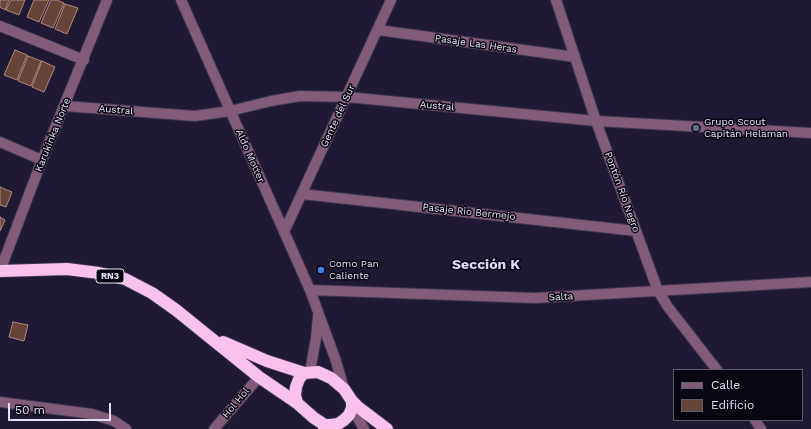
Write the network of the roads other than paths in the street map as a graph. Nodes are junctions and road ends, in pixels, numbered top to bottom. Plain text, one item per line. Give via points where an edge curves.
1 (107, 0) edge
2 (181, 0) edge
3 (391, 0) edge
4 (556, 0) edge
5 (0, 26) edge
6 (378, 30) junction
7 (575, 57) junction
8 (84, 60) junction
9 (347, 97) junction
10 (65, 106) junction
11 (230, 111) junction
12 (596, 121) junction
13 (811, 133) edge
14 (0, 142) edge
15 (42, 160) junction
16 (302, 194) junction
17 (636, 231) junction
18 (284, 232) junction
19 (0, 271) edge
20 (811, 282) edge
21 (310, 290) junction
22 (658, 291) junction
23 (318, 312) junction
24 (204, 332) junction
25 (716, 369) edge
26 (307, 373) junction
27 (259, 377) junction
28 (344, 389) junction
29 (0, 402) edge
30 (297, 403) junction
31 (352, 404) junction
32 (327, 427) edge
33 (126, 429) edge
34 (214, 429) edge
35 (364, 429) edge
36 (388, 429) edge

1 - 8 street, Karukinka Norte
2 - 11 street, Aldo Motter
3 - 6 street, Gente del Sur
4 - 7 street, Pontón Río Negro
5 - 8 street
6 - 7 street, Pasaje Las Heras
6 - 9 street, Gente del Sur
7 - 12 street, Pontón Río Negro
8 - 10 street, Karukinka Norte
9 - 11 street, Austral via 300,96
9 - 12 street, Austral
9 - 16 street, Gente del Sur
10 - 11 street, Austral via 195,116
10 - 15 street, Karukinka Norte
11 - 18 street, Aldo Motter
12 - 13 street, Austral
12 - 17 street, Pontón Río Negro
14 - 15 street
15 - 19 street, Karukinka Norte
16 - 17 street, Pasaje Rio Bermejo
16 - 18 street, Gente del Sur
17 - 22 street, Pontón Río Negro
18 - 21 street, Aldo Motter
19 - 24 highway, RN3 via 67,269 125,279 152,293
20 - 22 street, Salta
21 - 22 street, Salta via 535,298
21 - 23 street, Aldo Motter
22 - 25 street, Pontón Río Negro
23 - 26 street, Aldo Motter via 316,338
23 - 28 street, Aldo Motter
24 - 26 highway, RN3 via 248,353
24 - 27 highway, RN3
26 - 28 highway, RN3 via 324,374
26 - 30 highway via 299,379 296,386
27 - 30 highway, RN3
27 - 34 street, Hol Hol
28 - 31 highway, RN3
29 - 33 street via 92,414
30 - 32 highway, RN3
31 - 32 highway via 349,415 344,420
31 - 35 street
31 - 36 highway, RN3

